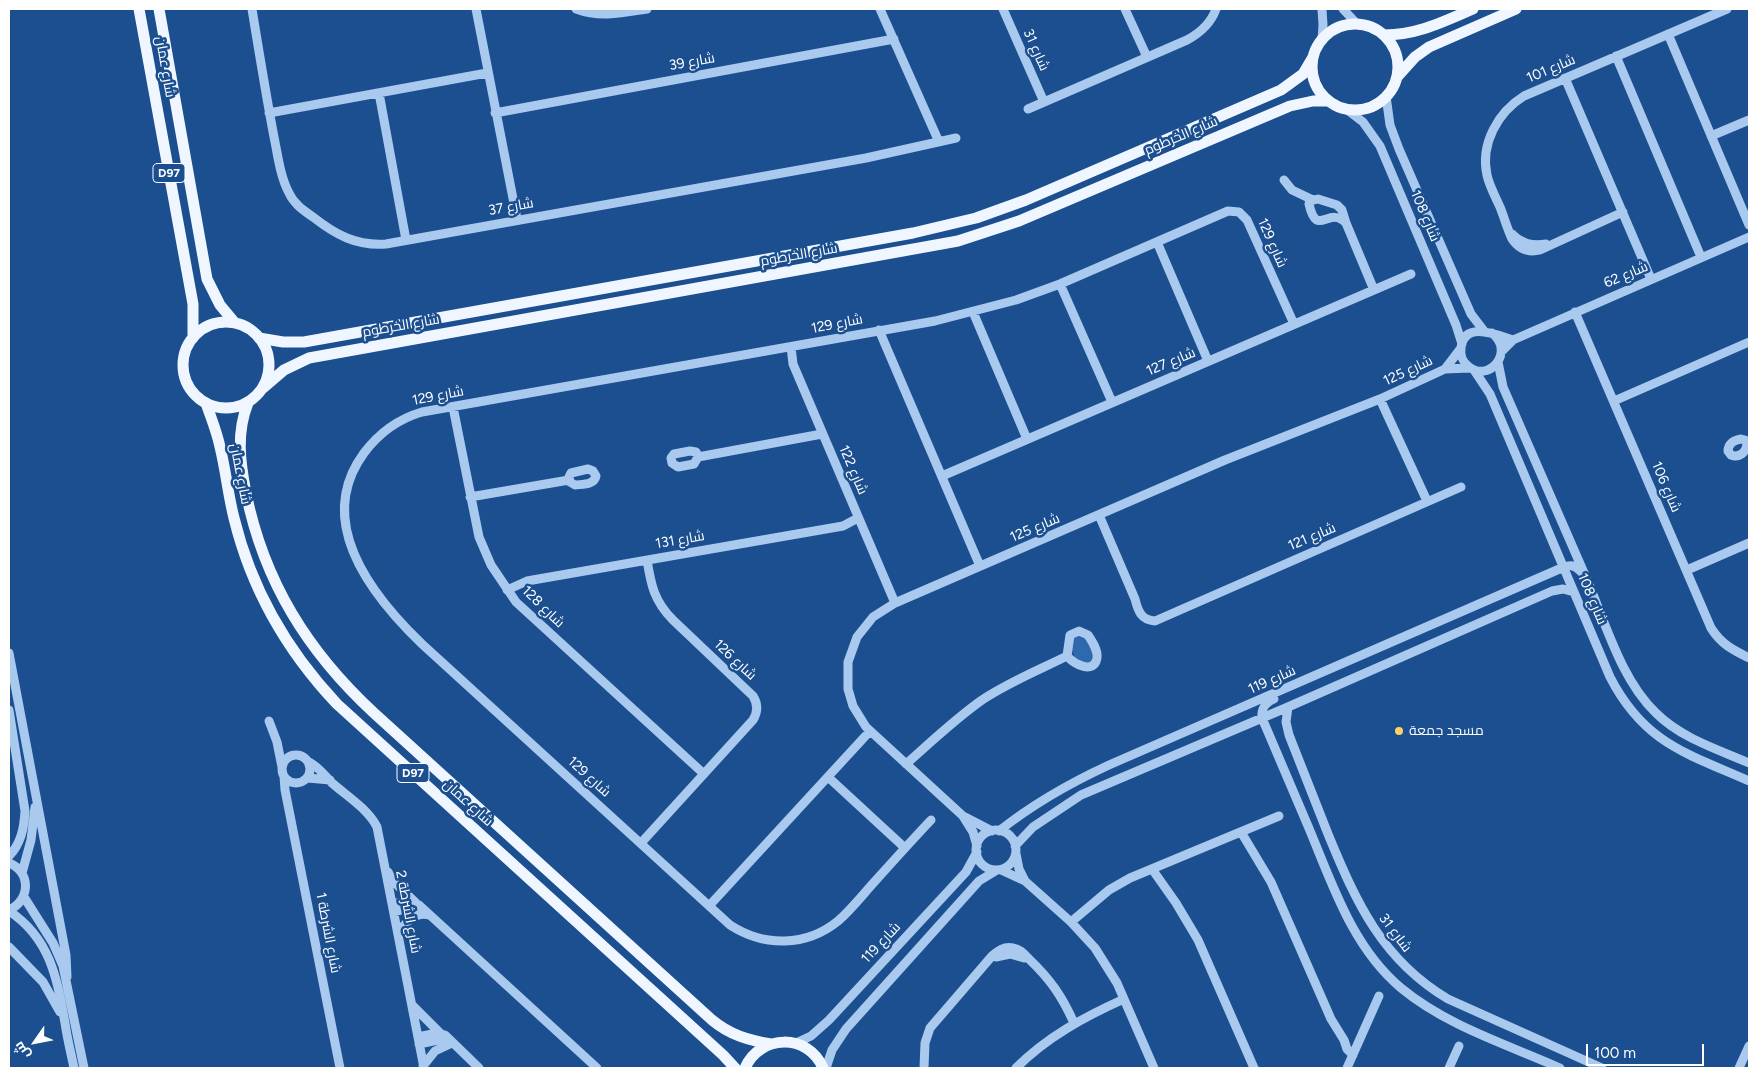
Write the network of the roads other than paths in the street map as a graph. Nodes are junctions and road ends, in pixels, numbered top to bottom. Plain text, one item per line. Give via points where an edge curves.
1 (140, 9) edge
2 (158, 9) edge
3 (252, 9) edge
4 (476, 9) edge
5 (576, 9) edge
6 (647, 9) edge
7 (880, 9) edge
8 (1003, 9) edge
9 (1125, 9) edge
10 (1216, 9) edge
11 (1322, 9) edge
12 (1343, 9) edge
13 (1473, 9) edge
14 (1516, 9) edge
15 (1727, 9) edge
16 (1357, 24) junction
17 (1668, 34) junction
18 (1384, 35) junction
19 (894, 39) junction
20 (1322, 40) junction
21 (1616, 56) junction
22 (1147, 57) junction
23 (1313, 57) junction
24 (487, 73) junction
25 (1397, 77) junction
26 (1565, 78) junction
27 (379, 93) junction
28 (1386, 96) junction
29 (1329, 101) junction
30 (1044, 102) junction
31 (1028, 108) dead end
32 (1346, 109) junction
33 (495, 112) junction
34 (269, 113) junction
35 (1749, 120) edge
36 (1711, 136) junction
37 (956, 138) dead end
38 (939, 142) junction
39 (1284, 180) dead end
40 (1313, 200) junction
41 (1623, 212) junction
42 (517, 220) junction
43 (1346, 223) junction
44 (1749, 225) edge
45 (1749, 237) edge
46 (406, 240) junction
47 (1157, 242) junction
48 (1702, 258) junction
49 (1411, 274) dead end
50 (1652, 279) junction
51 (1060, 284) junction
52 (1374, 290) junction
53 (972, 312) junction
54 (1575, 312) junction
55 (235, 323) junction
56 (1294, 324) junction
57 (879, 330) junction
58 (1488, 332) junction
59 (193, 338) junction
60 (260, 338) junction
61 (1513, 340) junction
62 (1749, 342) edge
63 (1462, 346) junction
64 (791, 347) junction
65 (1501, 352) junction
66 (1208, 361) junction
67 (1498, 362) junction
68 (1445, 369) junction
69 (1472, 369) junction
70 (263, 388) junction
71 (1380, 399) junction
72 (1614, 401) junction
73 (1112, 402) junction
74 (206, 403) junction
75 (248, 403) junction
76 (453, 407) junction
77 (822, 434) junction
78 (1027, 439) junction
79 (698, 457) dead end
80 (942, 476) junction
81 (569, 480) dead end
82 (1461, 487) dead end
83 (470, 497) junction
84 (1427, 501) junction
85 (1099, 515) junction
86 (858, 518) junction
87 (1749, 543) edge
88 (647, 560) junction
89 (980, 566) junction
90 (1564, 567) junction
91 (1687, 570) junction
92 (1586, 577) junction
93 (507, 590) junction
94 (1574, 592) junction
95 (895, 603) junction
96 (1455, 615) junction
97 (1433, 643) junction
98 (9, 653) edge
99 (1068, 656) dead end
100 (1749, 658) edge
101 (1293, 686) junction
102 (1288, 707) junction
103 (9, 710) edge
104 (1262, 718) junction
105 (269, 721) dead end
106 (870, 731) junction
107 (277, 742) junction
108 (292, 755) junction
109 (309, 762) junction
110 (906, 764) junction
111 (1749, 765) edge
112 (283, 772) junction
113 (1728, 772) junction
114 (704, 774) junction
115 (828, 777) junction
116 (304, 780) junction
117 (330, 780) junction
118 (1749, 781) edge
119 (34, 789) junction
120 (289, 804) junction
121 (963, 816) junction
122 (1279, 816) dead end
123 (931, 820) dead end
124 (995, 831) junction
125 (1241, 832) junction
126 (641, 843) junction
127 (905, 848) junction
128 (977, 849) junction
129 (1016, 850) junction
130 (1318, 851) junction
131 (9, 856) edge
132 (9, 863) edge
133 (386, 869) junction
134 (1152, 869) junction
135 (999, 870) junction
136 (22, 873) junction
137 (1025, 881) junction
138 (1353, 892) junction
139 (24, 897) junction
140 (416, 903) junction
141 (709, 906) junction
142 (393, 908) junction
143 (9, 910) edge
144 (427, 912) junction
145 (1071, 922) junction
146 (398, 933) junction
147 (9, 947) edge
148 (66, 977) junction
149 (1379, 996) dead end
150 (1124, 998) junction
151 (411, 1003) junction
152 (1074, 1023) junction
153 (65, 1024) junction
154 (441, 1034) junction
155 (418, 1040) junction
156 (1344, 1040) junction
157 (1359, 1041) junction
158 (452, 1043) junction
159 (771, 1044) junction
160 (796, 1044) junction
161 (1459, 1046) dead end
162 (1749, 1046) edge
163 (1353, 1055) junction
164 (1541, 1064) edge
165 (424, 1067) edge
166 (74, 1068) edge
167 (84, 1068) edge
168 (340, 1068) edge
169 (479, 1068) edge
170 (597, 1068) edge
171 (735, 1068) edge
172 (745, 1068) edge
173 (825, 1068) edge
174 (924, 1068) edge
175 (1016, 1068) edge
176 (1154, 1068) edge
177 (1254, 1068) edge
178 (1347, 1068) edge
179 (1450, 1068) edge
180 (1560, 1068) edge
181 (1602, 1068) edge
182 (1739, 1068) edge

1 - 59 main road, شارع عمان / D97 via 193,304
2 - 55 main road, شارع عمان / D97 via 207,279 220,306
3 - 34 street, شارع 37
4 - 24 street
5 - 6 street via 606,15
7 - 19 street
8 - 30 street, شارع 31
9 - 22 street
10 - 22 street via 1207,24 1192,37
11 - 20 street
12 - 16 street
13 - 18 main road via 1423,30
14 - 25 main road via 1429,47
15 - 17 street, شارع 101
16 - 18 main road
16 - 20 main road via 1338,28
17 - 21 street, شارع 101
17 - 36 street
18 - 25 main road via 1395,50
19 - 33 street, شارع 39
19 - 38 street
20 - 23 main road
21 - 26 street, شارع 101
21 - 48 street
22 - 30 street
23 - 29 main road via 1317,86
23 - 60 main road, شارع الخرطوم via 1302,74 1281,90 1026,200 956,224 304,342
24 - 27 street
24 - 33 street
25 - 28 main road
26 - 41 street
26 - 41 street, شارع 101 via 1511,104 1488,142 1487,177 1508,227 1526,243 1554,243
27 - 34 street
27 - 46 street
28 - 32 main road via 1368,108
28 - 58 street, شارع 108 via 1390,125 1398,149 1471,314
29 - 32 main road
29 - 70 main road, شارع الخرطوم via 1290,106 1019,221 958,241 310,358 284,370
30 - 31 street
32 - 63 street, شارع 108 via 1363,122 1380,146
33 - 42 street
34 - 46 street, شارع 37 via 280,171 298,206 350,241 376,245
35 - 36 street
36 - 44 street
37 - 38 street, شارع 37
38 - 42 street, شارع 37
39 - 40 street via 1292,190
40 - 43 street via 1337,205 1344,213
40 - 43 street via 1309,204 1315,220 1341,218
41 - 50 street
42 - 46 street, شارع 37
43 - 52 street
45 - 48 street, شارع 62
47 - 51 street, شارع 129
47 - 56 street, شارع 129 via 1228,211 1239,212 1247,220
47 - 66 street
48 - 50 street, شارع 62
49 - 52 street, شارع 127
50 - 54 street, شارع 62
51 - 53 street, شارع 129
51 - 73 street
52 - 56 street, شارع 127
53 - 57 street, شارع 129
53 - 78 street
54 - 61 street, شارع 62
54 - 72 street, شارع 106
55 - 59 main road via 216,324
55 - 60 main road
56 - 66 street, شارع 127
57 - 64 street, شارع 129
57 - 80 street
58 - 61 street
58 - 63 street via 1473,332 1464,339
58 - 65 street via 1500,344
59 - 74 main road via 184,358 185,374 190,389
60 - 70 main road via 269,363
61 - 65 street, شارع 62
62 - 72 street
63 - 68 street, شارع 125
63 - 69 street via 1462,357
64 - 76 street, شارع 129
64 - 77 street, شارع 122 via 792,364
65 - 67 street
66 - 73 street, شارع 127
67 - 69 street via 1485,371
67 - 92 street, شارع 108 via 1503,387
68 - 69 street, شارع 125
68 - 71 street, شارع 125
69 - 90 street, شارع 108 via 1490,394
70 - 75 main road
71 - 84 street
71 - 85 street, شارع 125 via 1225,460
72 - 91 street, شارع 106
73 - 78 street, شارع 127
74 - 75 main road via 227,408
74 - 171 main road, شارع عمان / D97 via 220,447 233,517 245,556 279,628 311,675 337,704
75 - 159 main road, شارع عمان / D97 via 241,425 240,447 245,490 254,526 283,599 328,664 370,709 712,1020 738,1036
76 - 83 street, شارع 128
76 - 126 street, شارع 129 via 422,412 399,421 383,432 362,456 352,475 345,502 345,523 353,554 378,595 408,631
77 - 79 street
77 - 86 street, شارع 122
78 - 80 street, شارع 127
80 - 89 street
81 - 83 street
82 - 84 street, شارع 121
83 - 93 street, شارع 128 via 484,553
84 - 85 street, شارع 121 via 1174,612 1157,616 1145,612 1135,599
85 - 89 street, شارع 125
86 - 88 street, شارع 131 via 843,526
86 - 95 street, شارع 122
87 - 91 street
88 - 93 street, شارع 131 via 528,581
88 - 114 street, شارع 126 via 652,588 661,607 750,693 756,703 753,720
89 - 95 street, شارع 125
90 - 92 street via 1575,566
90 - 94 street, شارع 108
90 - 96 street, شارع 119
91 - 100 street, شارع 106 via 1717,638
92 - 111 street, شارع 108 via 1621,661 1646,703 1680,732
93 - 114 street, شارع 128 via 516,602
94 - 97 street via 1555,590
94 - 113 street, شارع 108 via 1610,677 1638,719 1664,742
95 - 106 street, شارع 125 via 879,611 867,623 853,645 848,662 850,698
96 - 97 street via 1462,618 1462,624
96 - 101 street, شارع 119
97 - 102 street
98 - 119 street
99 - 110 street via 983,700
101 - 104 street via 1266,704 1261,712
101 - 124 street, شارع 119 via 1076,780
102 - 104 street
102 - 138 street, شارع 31 via 1288,735
103 - 131 street via 25,811 20,840
104 - 129 street via 1081,795 1033,827
104 - 130 street
105 - 107 street, شارع الشرطة 1
106 - 110 street, شارع 125
106 - 115 street
107 - 108 street
107 - 112 street, شارع الشرطة 1
108 - 109 street via 300,754
108 - 112 street via 285,760
109 - 116 street via 311,770
109 - 117 street, شارع الشرطة 2
110 - 121 street, شارع 125
111 - 113 street via 1745,773
112 - 116 street via 293,783
112 - 120 street, شارع الشرطة 1
113 - 118 street, شارع 108
114 - 126 street, شارع 126
115 - 127 street
115 - 141 street
116 - 117 street
116 - 120 street via 292,794
117 - 133 street, شارع الشرطة 2 via 375,822
119 - 136 street via 33,829
119 - 148 street via 66,955
120 - 168 street, شارع الشرطة 1
121 - 124 street, شارع 125
121 - 128 street, شارع 125 via 973,832
122 - 125 street
123 - 127 street, شارع 129
124 - 128 street via 982,836
124 - 129 street via 1009,836
125 - 134 street
125 - 156 street via 1274,889 1331,1019
126 - 141 street, شارع 129
127 - 141 street, شارع 129 via 847,913 809,937 781,942 754,937 730,925
128 - 135 street via 981,863
128 - 160 street, شارع 119 via 966,872 830,1020
129 - 135 street via 1012,862
129 - 137 street
130 - 138 street via 1329,848
130 - 164 street via 1356,932 1394,982 1443,1016
132 - 136 street
133 - 140 street via 393,881
133 - 142 street, شارع الشرطة 2
134 - 145 street via 1109,890
134 - 177 street via 1198,940
135 - 137 street
135 - 173 street via 979,880 846,1029
136 - 139 street via 26,885
137 - 145 street
138 - 181 street, شارع 31 via 1372,927 1405,967 1426,985 1459,1005
139 - 143 street
139 - 148 street via 53,944
140 - 142 street via 405,901
140 - 144 street
142 - 144 street
142 - 146 street, شارع الشرطة 2
143 - 153 street via 30,928 46,952 56,978
144 - 146 street via 406,922
144 - 170 street
145 - 150 street via 1102,958
146 - 151 street, شارع الشرطة 2
147 - 153 street via 43,982
148 - 167 street
149 - 157 street
150 - 152 street
150 - 176 street
151 - 154 street
151 - 155 street, شارع الشرطة 2
152 - 174 street via 1056,988 1042,971 1017,949 1007,947 996,952 930,1028 925,1043
152 - 175 street
153 - 166 street
154 - 155 street
154 - 158 street
155 - 158 street
155 - 165 street, شارع الشرطة 2
156 - 157 street
156 - 163 street
157 - 163 street
158 - 165 street via 435,1051
158 - 169 street
159 - 160 main road, شارع عمان
159 - 172 main road via 754,1054
160 - 173 main road via 812,1052
161 - 179 street
162 - 182 street
163 - 178 street
164 - 180 street

